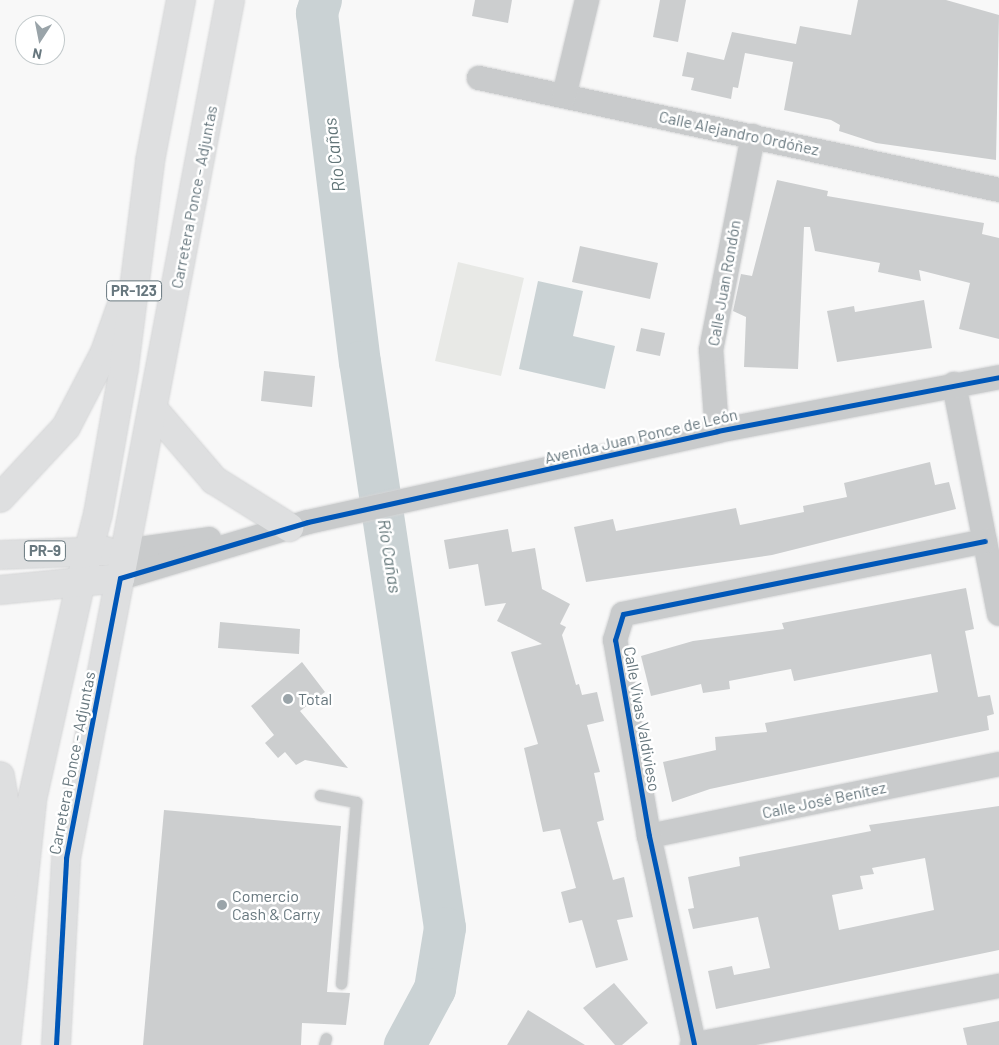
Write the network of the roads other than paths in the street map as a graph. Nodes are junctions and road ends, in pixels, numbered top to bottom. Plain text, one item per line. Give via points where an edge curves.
1 (181, 0) edge
2 (230, 0) edge
3 (587, 0) edge
4 (478, 78) dead end
5 (564, 96) junction
6 (753, 136) junction
7 (999, 190) edge
8 (138, 256) junction
9 (999, 377) edge
10 (954, 384) junction
11 (152, 408) junction
12 (717, 431) junction
13 (0, 498) edge
14 (290, 527) junction
15 (985, 541) junction
16 (90, 551) junction
17 (126, 551) junction
18 (0, 555) edge
19 (120, 578) junction
20 (81, 580) junction
21 (0, 590) edge
22 (999, 614) edge
23 (999, 764) edge
24 (0, 776) edge
25 (320, 795) dead end
26 (649, 836) junction
27 (13, 969) junction
28 (341, 983) dead end
29 (999, 986) edge
30 (693, 1044) edge
31 (6, 1045) edge
32 (56, 1045) edge

1 - 8 main road, Carretera Ponce - Adjuntas / PR-123 via 150,161
2 - 11 main road, Carretera Ponce - Adjuntas / PR-123
3 - 5 street
4 - 5 street, Calle Alejandro Ordóñez
5 - 6 street, Calle Alejandro Ordóñez
6 - 7 street, Calle Alejandro Ordóñez
6 - 12 street, Calle Juan Rondón via 710,350
8 - 13 main road via 105,352 66,427
8 - 16 main road, Carretera Ponce - Adjuntas / PR-123 via 124,368
9 - 10 street, Avenida Juan Ponce de León
10 - 12 street, Avenida Juan Ponce de León
10 - 15 street
11 - 14 main road via 214,480
11 - 17 main road, Carretera Ponce - Adjuntas / PR-123
12 - 14 street, Avenida Juan Ponce de León
14 - 17 street
14 - 19 street
15 - 22 street
15 - 26 street, Calle Vivas Valdivieso via 623,614 615,640
16 - 17 main road, PR-9
16 - 18 main road, PR-9
16 - 20 main road, Carretera Ponce - Adjuntas / PR-123
17 - 19 main road, Carretera Ponce - Adjuntas / PR-123
19 - 20 main road
19 - 32 main road, Carretera Ponce - Adjuntas / PR-123 via 66,858
20 - 21 main road
20 - 27 main road, Carretera Ponce - Adjuntas via 32,800
23 - 26 street, Calle José Benítez
24 - 27 main road via 8,823 1,898
25 - 28 lane via 356,802
26 - 30 street, Calle Vivas Valdivieso
27 - 31 main road, Carretera Ponce - Adjuntas
29 - 30 street, Calle Vivas Valdivieso

